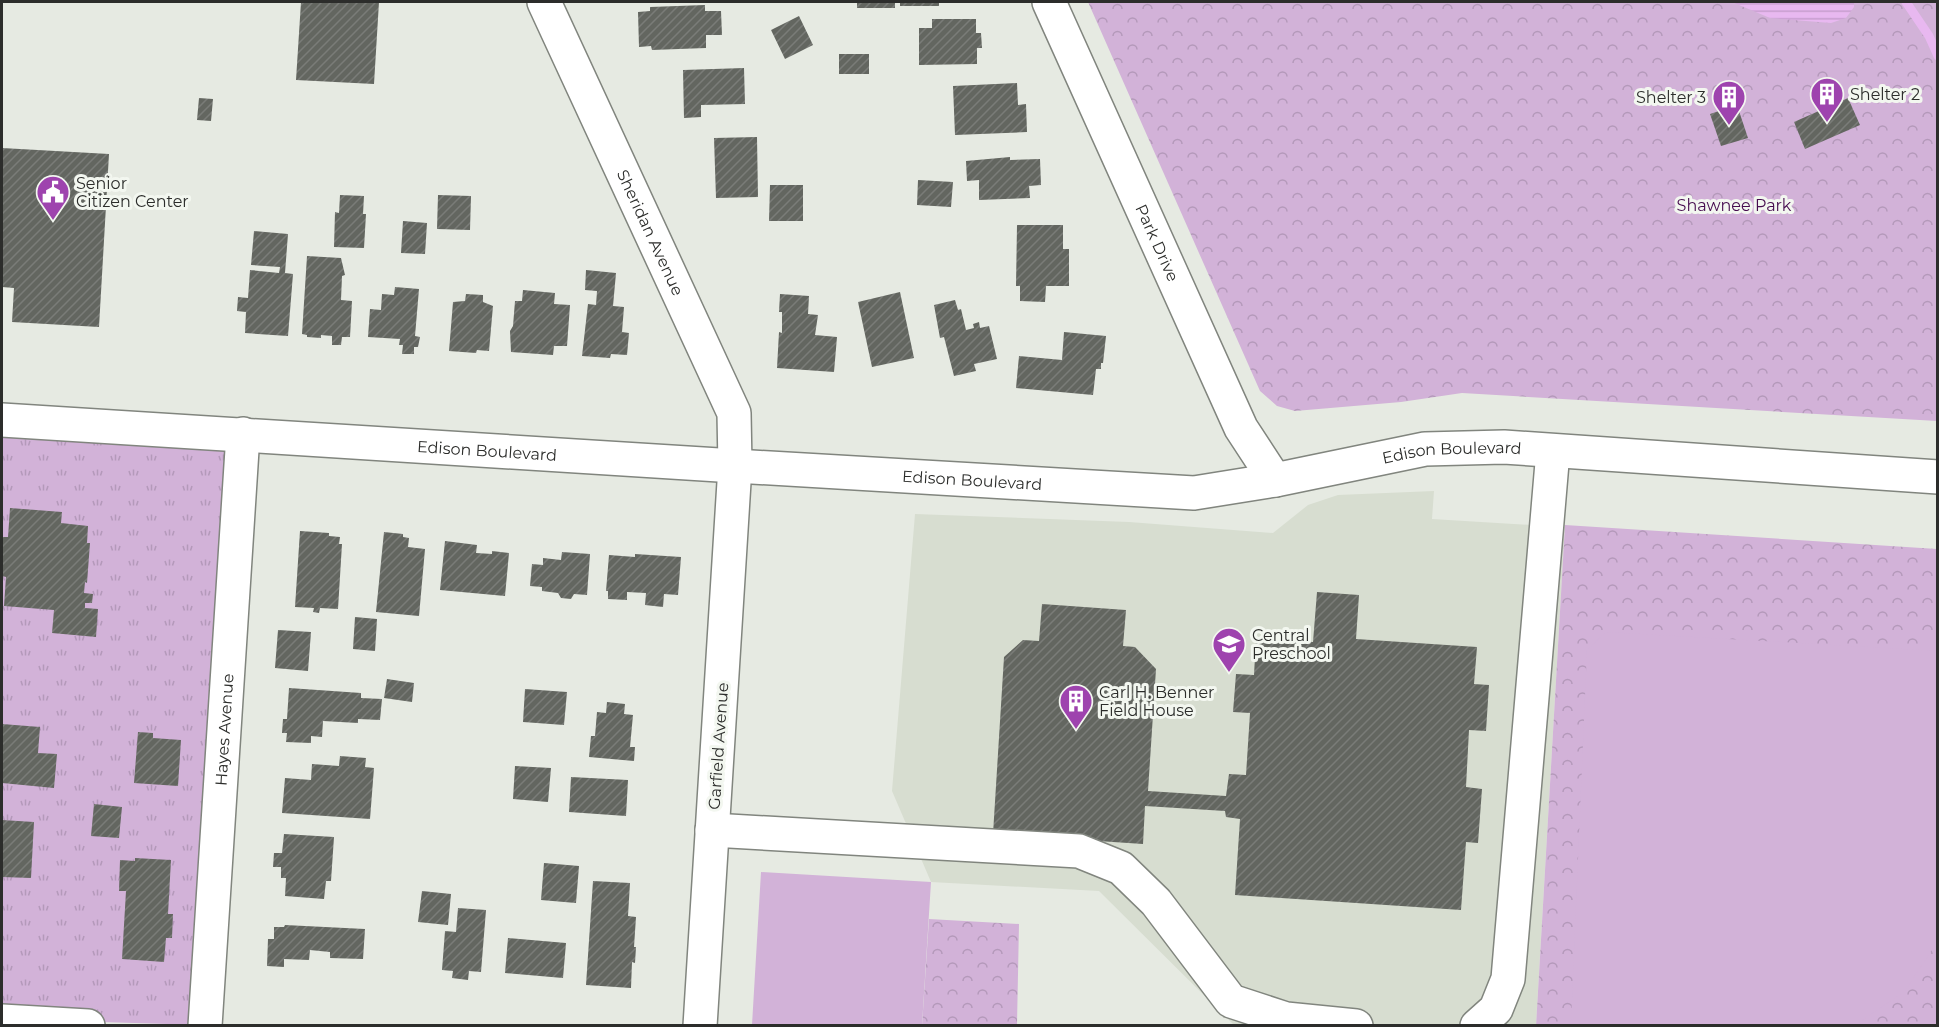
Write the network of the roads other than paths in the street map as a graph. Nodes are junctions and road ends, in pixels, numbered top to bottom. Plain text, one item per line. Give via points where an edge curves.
1 (544, 2) edge
2 (1049, 2) edge
3 (2, 420) edge
4 (243, 434) junction
5 (1553, 451) junction
6 (735, 466) junction
7 (1938, 477) edge
8 (1275, 480) junction
9 (712, 830) junction
10 (2, 1021) edge
11 (88, 1026) edge
12 (205, 1026) edge
13 (700, 1026) edge
14 (1356, 1026) edge
15 (1476, 1026) edge

1 - 6 street, Sheridan Avenue via 734,413
2 - 8 street, Park Drive via 1241,428
3 - 4 street, Edison Boulevard
4 - 6 street, Edison Boulevard
4 - 12 street, Hayes Avenue
5 - 7 street, Edison Boulevard
5 - 8 street, Edison Boulevard via 1504,447 1425,449
5 - 15 street via 1508,979 1496,1009
6 - 8 street, Edison Boulevard via 1194,493
6 - 9 street, Garfield Avenue
9 - 13 street, Garfield Avenue
9 - 14 street via 1079,851 1121,868 1156,902 1231,1000 1286,1019
10 - 11 street

